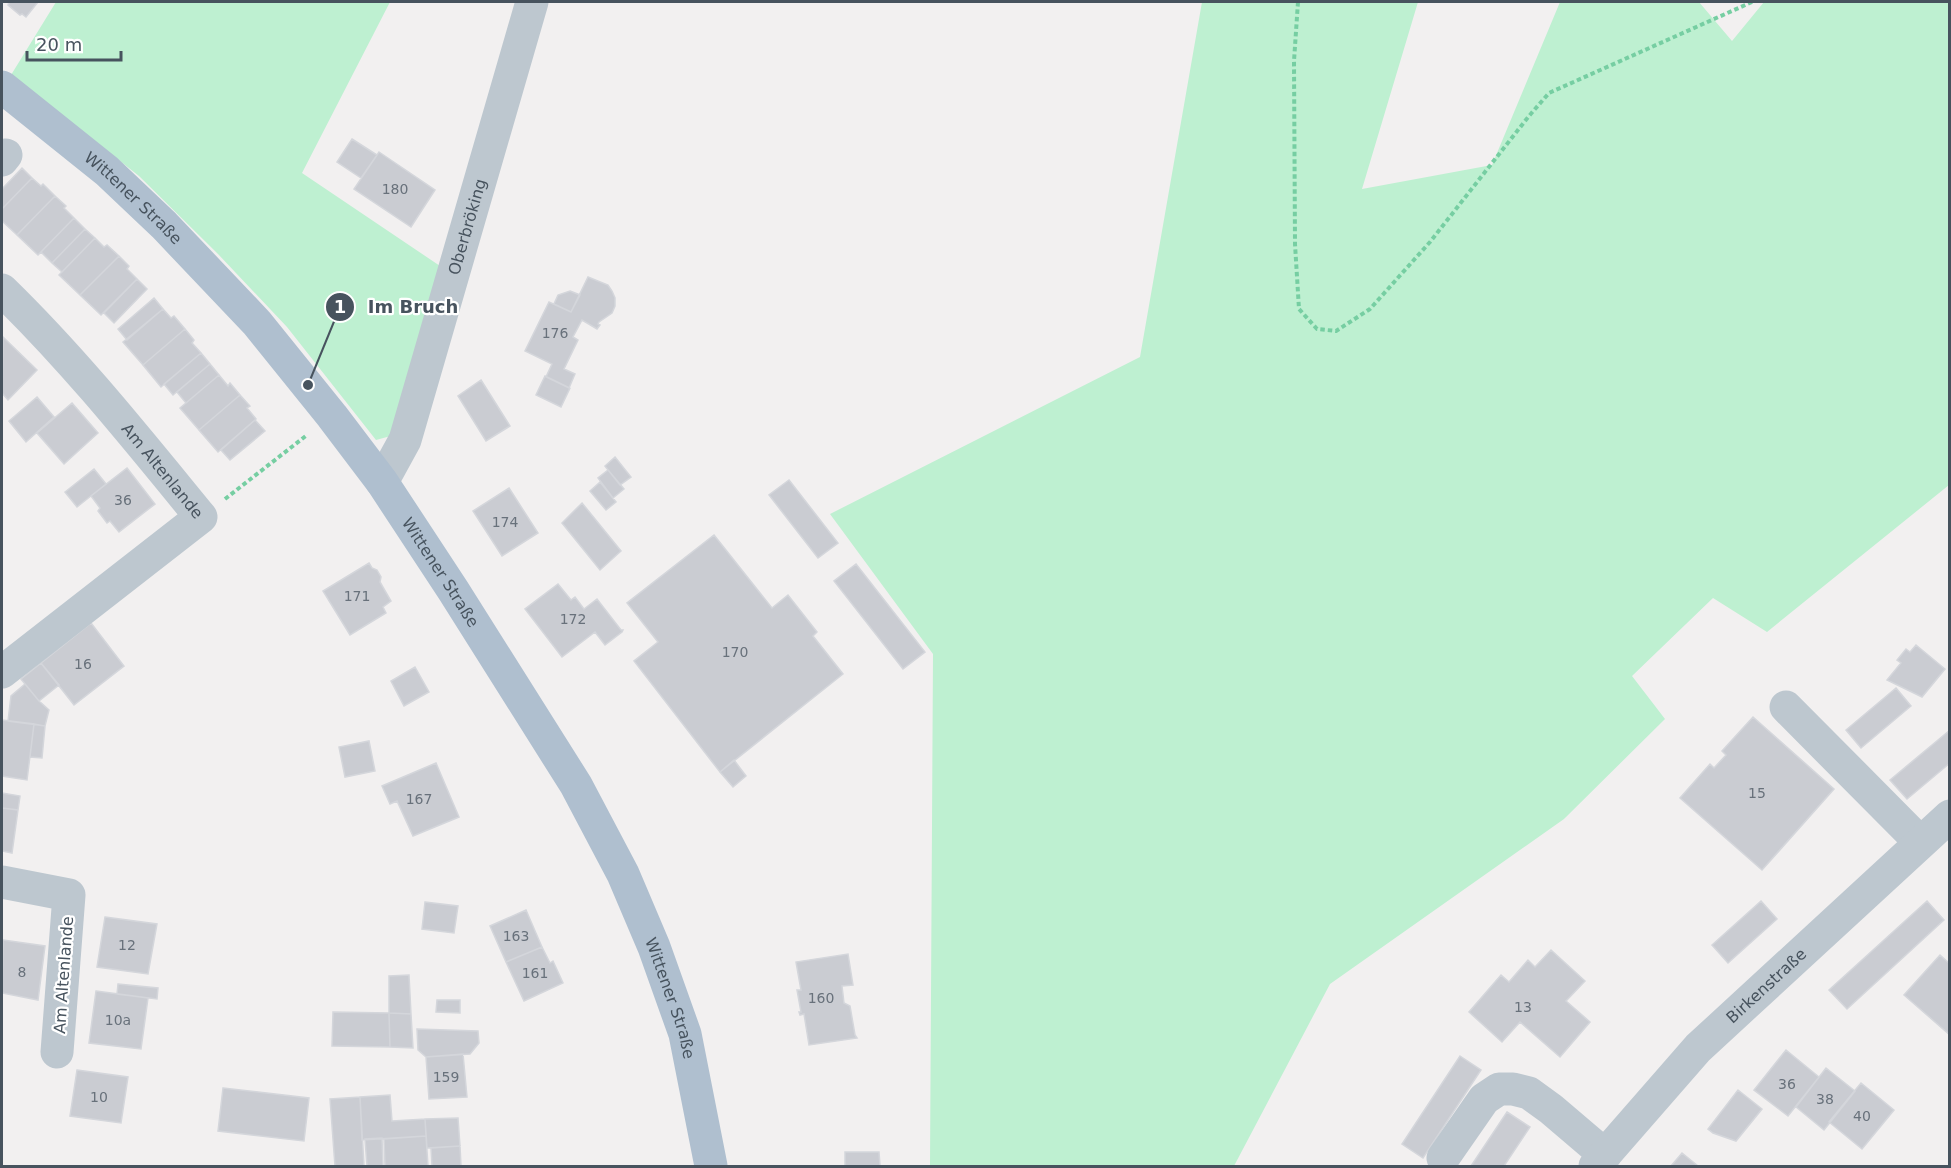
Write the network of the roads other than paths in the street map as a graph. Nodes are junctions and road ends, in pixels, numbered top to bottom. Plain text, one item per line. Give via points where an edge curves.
1 (532, 2) edge
2 (2, 87) edge
3 (2, 290) edge
4 (381, 482) junction
5 (2, 672) edge
6 (1786, 707) dead end
7 (1950, 816) edge
8 (1920, 842) junction
9 (2, 882) edge
10 (57, 1052) dead end
11 (1443, 1158) dead end
12 (1600, 1161) edge
13 (711, 1167) edge

1 - 4 street, Oberbröking via 405,440
2 - 4 main road, Wittener Straße via 106,171 164,225 257,323
3 - 5 street, Am Altenlande via 43,330 201,517
4 - 13 main road, Wittener Straße via 570,776 623,874 685,1034
6 - 8 street
7 - 8 street, Birkenstraße
8 - 12 street, Birkenstraße via 1698,1048
9 - 10 street, Am Altenlande via 69,895
11 - 12 street via 1484,1099 1499,1089 1512,1089 1529,1093 1551,1109

